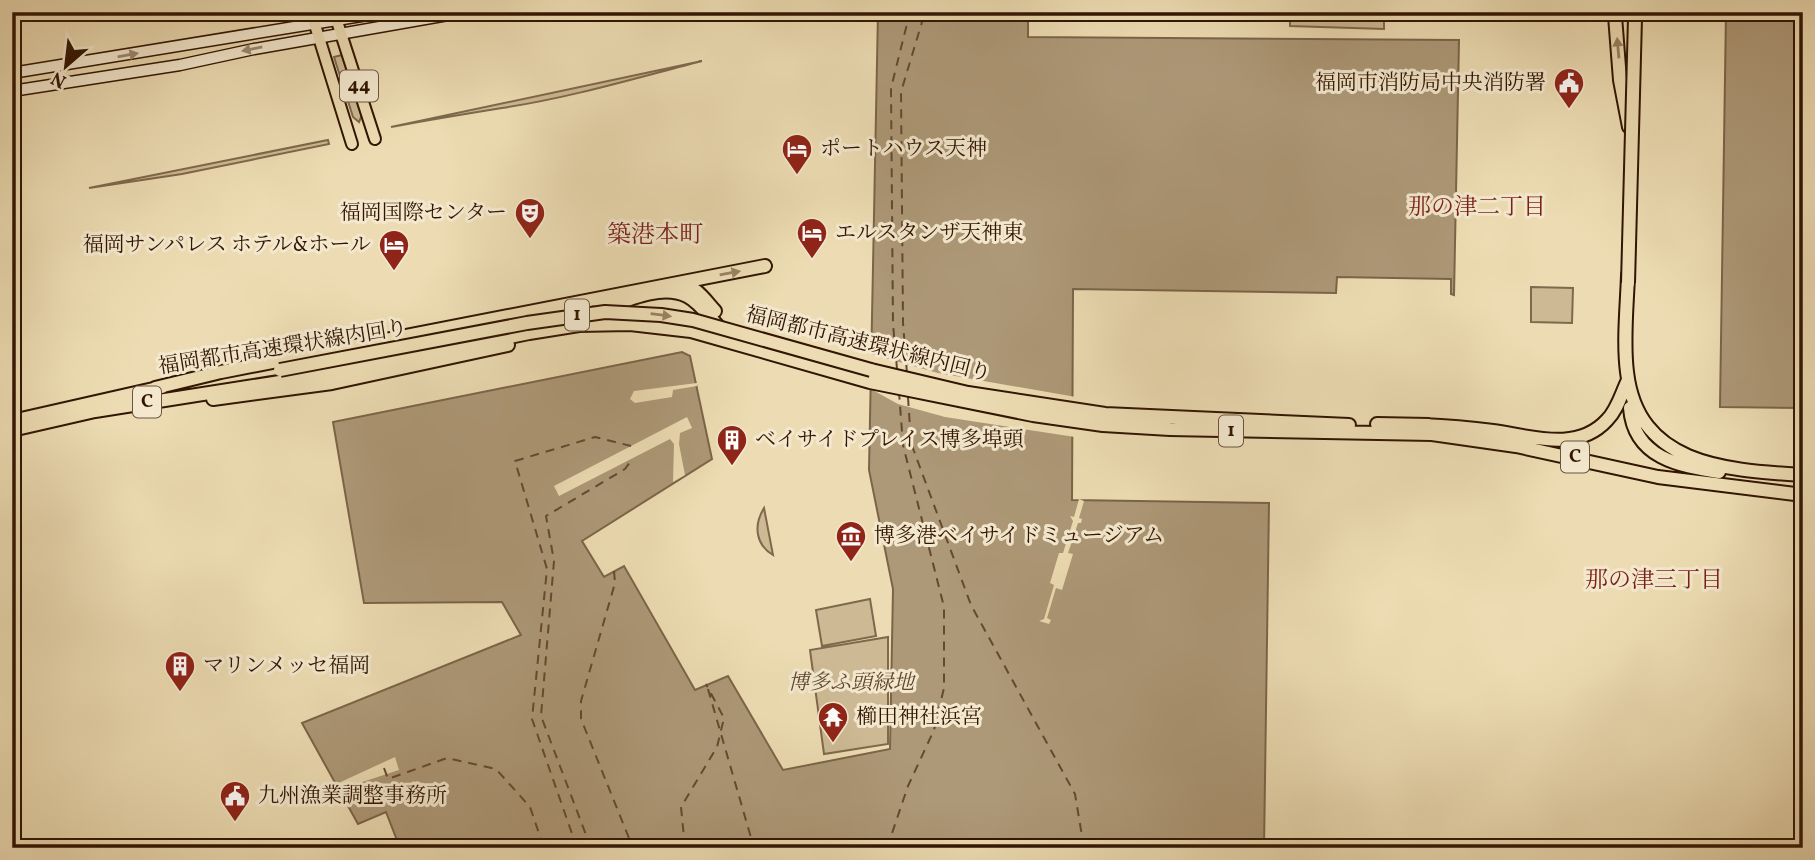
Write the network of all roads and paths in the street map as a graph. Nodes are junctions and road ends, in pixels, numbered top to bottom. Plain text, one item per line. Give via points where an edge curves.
1 (386, 12) edge
2 (465, 12) edge
3 (1635, 15) edge
4 (335, 16) edge
5 (1615, 16) dead end
6 (313, 18) edge
7 (341, 34) junction
8 (319, 37) junction
9 (12, 73) edge
10 (12, 92) edge
11 (376, 139) dead end
12 (352, 144) dead end
13 (765, 266) dead end
14 (646, 287) junction
15 (1627, 377) junction
16 (870, 382) joint
17 (155, 388) junction
18 (95, 411) junction
19 (1105, 414) joint
20 (12, 421) edge
21 (1348, 424) junction
22 (12, 430) edge
23 (1286, 432) junction
24 (1803, 475) edge
25 (1803, 483) edge
26 (1803, 493) edge

1 - 4 main road
2 - 7 main road
3 - 15 highway, bridge
4 - 6 main road
4 - 7 main road, 44
15 -> 5 highway, bridge via 1632,144
6 - 8 main road, 44
9 -> 6 main road
7 - 8 main road
7 - 11 main road, 44
8 -> 10 main road
8 - 12 main road, 44
14 -> 13 highway
14 - 17 highway
14 - 18 highway, bridge via 691,287 724,323 764,345 740,341 720,329 687,296 668,292 565,321 492,350 432,363 286,391
15 - 21 highway via 1609,420 1575,440 1452,426
15 - 23 highway via 1605,422 1566,439 1454,426 1385,424
15 - 24 highway via 1639,417 1670,448 1722,465
15 - 25 highway via 1635,431 1659,457 1692,468
16 - 18 highway, C via 691,331 605,324
16 - 23 highway, 1 via 966,404 1103,425
17 -> 19 highway, 福岡都市高速環状線内回り / 1, bridge via 328,363 579,314 631,313 693,320 936,387
17 - 20 highway, 福岡都市高速環状線内回り / 1
18 - 22 highway, C
19 - 21 highway, 福岡都市高速環状線内回り / C
21 - 26 highway, 福岡都市高速環状線内回り / C via 1468,435 1681,478
23 - 26 highway, 1 via 1467,437 1658,477

